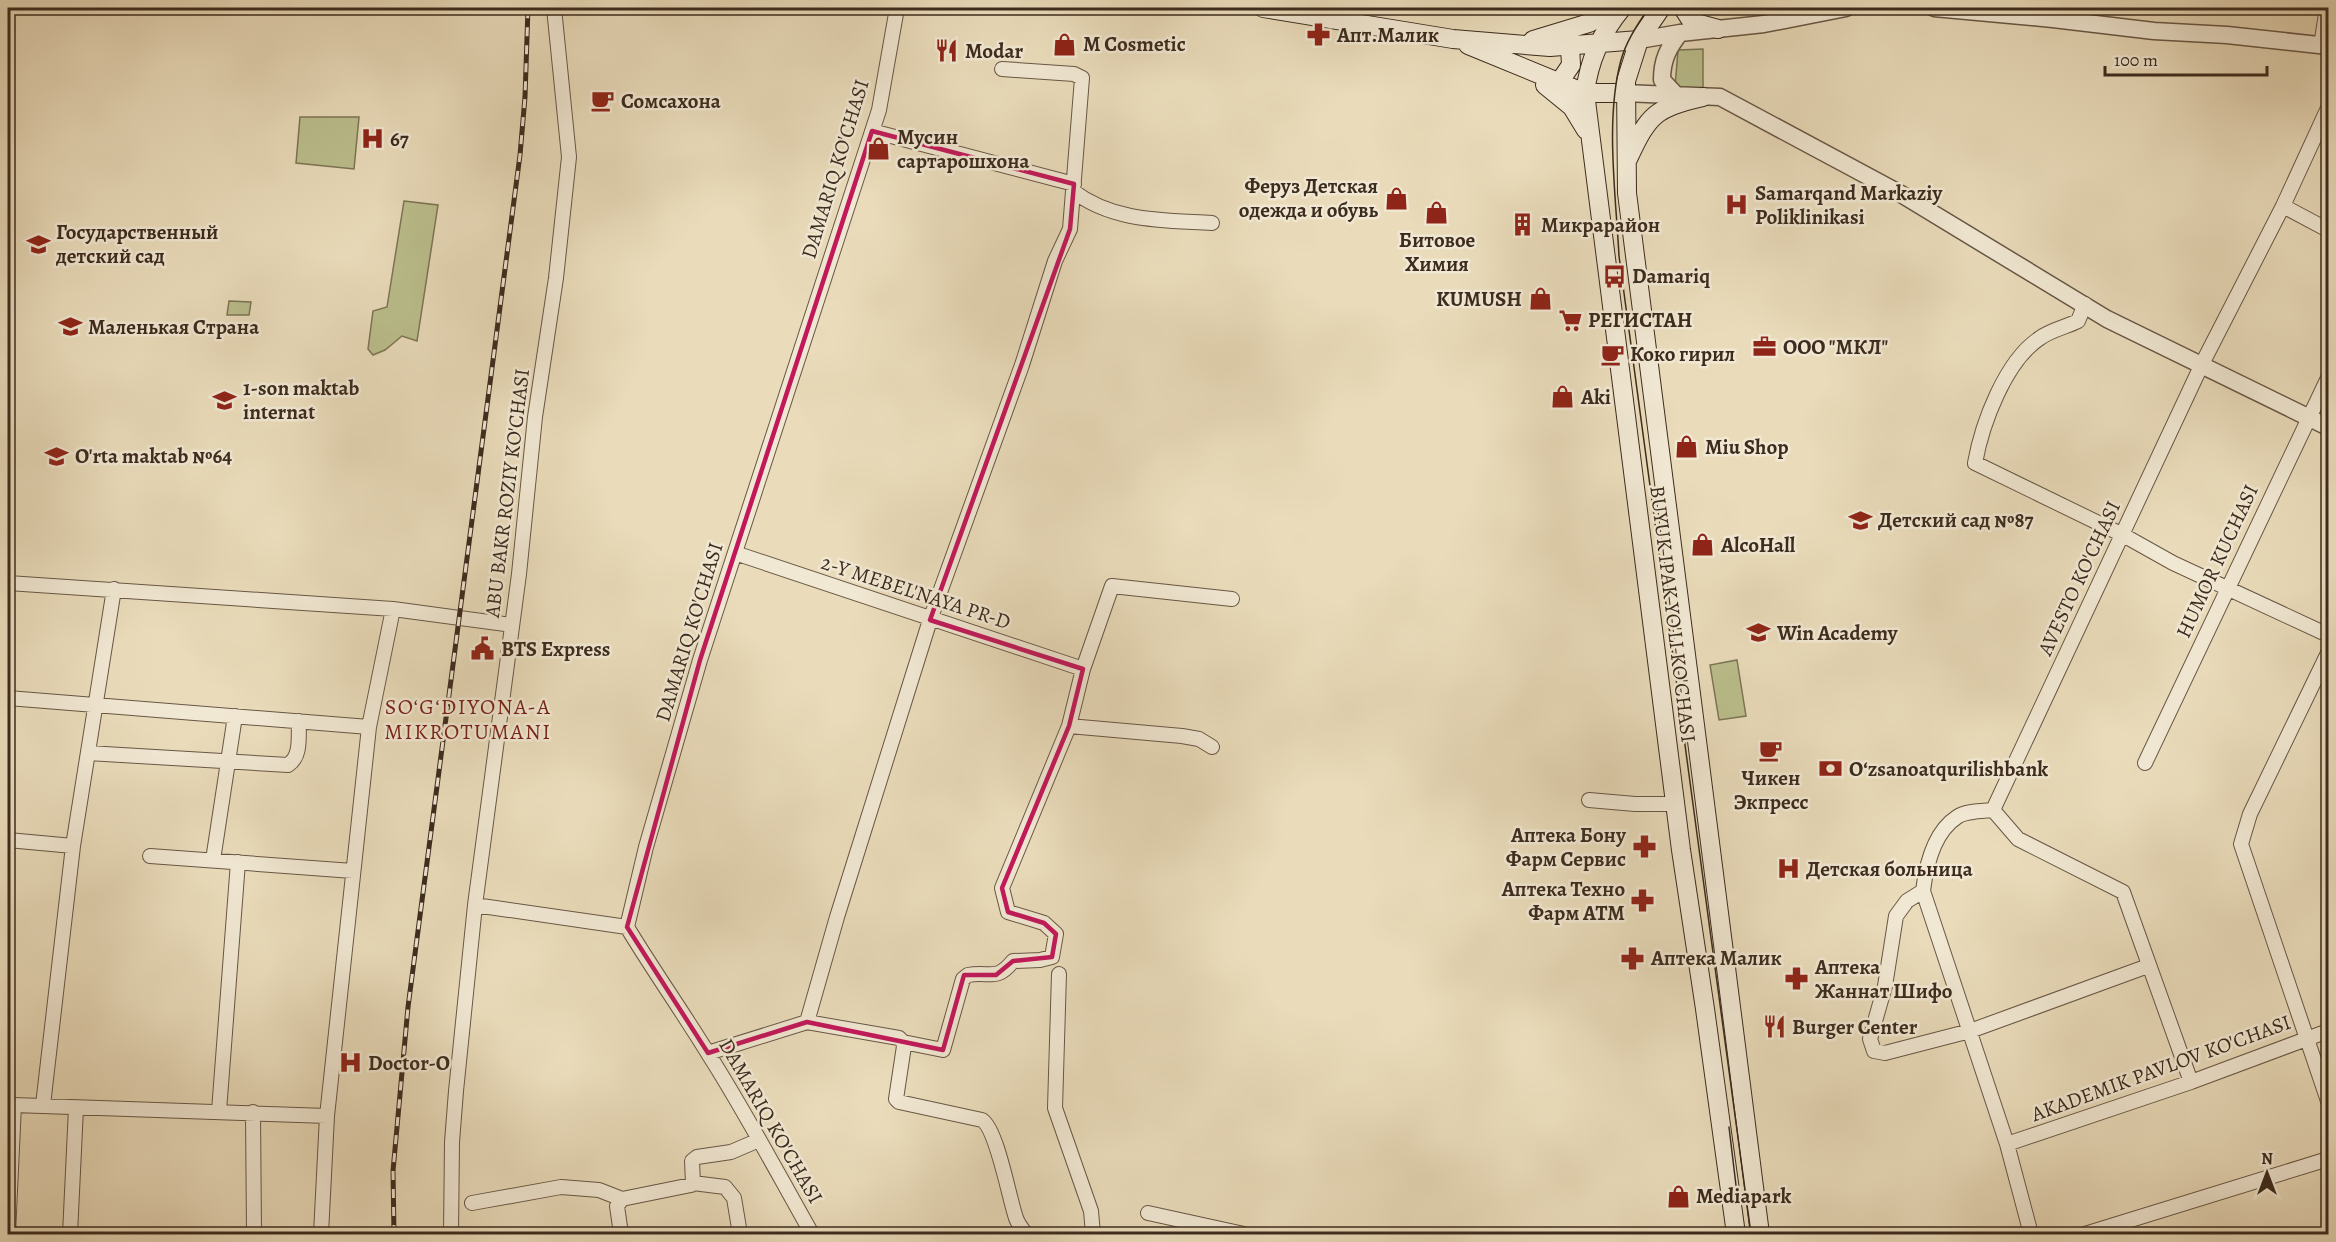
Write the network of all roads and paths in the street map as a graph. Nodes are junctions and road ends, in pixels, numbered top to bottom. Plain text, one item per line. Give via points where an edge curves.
1 (554, 8) edge
2 (897, 8) edge
3 (1263, 8) edge
4 (1614, 8) edge
5 (1622, 8) edge
6 (1661, 8) edge
7 (1683, 8) edge
8 (1845, 8) edge
9 (1934, 8) edge
10 (2328, 8) edge
11 (1718, 29) junction
12 (1680, 33) junction
13 (1453, 39) junction
14 (1639, 40) junction
15 (1510, 44) junction
16 (1598, 44) junction
17 (1570, 46) junction
18 (2325, 46) edge
19 (1518, 67) junction
20 (1002, 69) dead end
21 (1558, 84) junction
22 (1585, 93) junction
23 (1624, 93) junction
24 (1676, 95) junction
25 (1703, 96) junction
26 (2328, 108) edge
27 (872, 131) junction
28 (1590, 138) junction
29 (1626, 163) junction
30 (1073, 188) junction
31 (2283, 206) junction
32 (1212, 223) dead end
33 (2328, 230) edge
34 (2085, 304) junction
35 (2202, 364) junction
36 (2328, 378) edge
37 (2308, 417) junction
38 (2328, 428) edge
39 (2122, 535) junction
40 (735, 553) junction
41 (8, 583) edge
42 (114, 589) junction
43 (2228, 589) junction
44 (1232, 599) dead end
45 (393, 609) junction
46 (930, 620) junction
47 (512, 625) junction
48 (2328, 635) edge
49 (2328, 653) edge
50 (1083, 669) junction
51 (8, 698) edge
52 (97, 705) junction
53 (235, 716) junction
54 (299, 721) junction
55 (1069, 726) junction
56 (369, 727) junction
57 (1212, 747) dead end
58 (88, 753) junction
59 (228, 761) junction
60 (2145, 763) dead end
61 (1589, 800) dead end
62 (1675, 804) junction
63 (1993, 810) junction
64 (8, 840) edge
65 (73, 846) junction
66 (150, 856) dead end
67 (213, 860) junction
68 (238, 862) junction
69 (353, 872) junction
70 (1923, 891) junction
71 (475, 905) junction
72 (627, 927) junction
73 (2148, 966) junction
74 (1059, 974) dead end
75 (807, 1022) junction
76 (1970, 1031) junction
77 (2328, 1031) edge
78 (2307, 1038) junction
79 (903, 1042) junction
80 (708, 1053) junction
81 (2191, 1082) junction
82 (2328, 1101) edge
83 (43, 1106) junction
84 (76, 1108) junction
85 (219, 1111) junction
86 (253, 1112) junction
87 (327, 1116) junction
88 (759, 1140) junction
89 (2007, 1144) junction
90 (2328, 1159) edge
91 (693, 1183) junction
92 (622, 1199) junction
93 (472, 1203) dead end
94 (1148, 1213) dead end
95 (8, 1234) edge
96 (70, 1234) edge
97 (254, 1234) edge
98 (321, 1234) edge
99 (451, 1234) edge
100 (621, 1234) edge
101 (740, 1234) edge
102 (812, 1234) edge
103 (1026, 1234) edge
104 (1092, 1234) edge
105 (1244, 1234) edge
106 (1736, 1234) edge
107 (1760, 1234) edge
108 (2031, 1234) edge
109 (2085, 1234) edge

1 - 47 street, ABU BAKR ROZIY KO'CHASI via 569,157
2 - 27 street, DAMARIQ KO'CHASI
3 - 13 main road
4 - 15 main road via 1570,30
5 - 16 main road, BUYUK IPAK YO'LI KO'CHASI
6 - 14 main road, BUYUK IPAK YO'LI KO'CHASI
7 - 11 main road via 1692,22
8 - 11 street
9 - 18 street
10 - 18 street
11 - 12 street
12 - 14 street
12 - 24 street via 1662,63 1662,80
13 - 15 main road
13 - 19 main road
14 - 16 main road
14 - 23 main road, BUYUK IPAK YO'LI KO'CHASI
15 - 17 main road
16 - 17 main road
16 - 22 main road, BUYUK IPAK YO'LI KO'CHASI via 1587,73
17 - 21 main road via 1571,65
19 - 21 main road
19 - 28 main road via 1572,107
20 - 30 street via 1074,74 1082,78
21 - 22 main road
22 - 23 main road
22 - 28 main road, BUYUK IPAK YO'LI KO'CHASI
23 - 24 street
23 - 29 main road, BUYUK IPAK YO'LI KO'CHASI
24 - 25 street
25 - 29 main road via 1662,109 1648,121
25 - 34 street via 1720,97 1901,194
26 - 31 street, AVESTO KO'CHASI
27 - 30 street
27 - 40 street, DAMARIQ KO'CHASI
28 - 62 main road, BUYUK IPAK YO'LI KO'CHASI
29 - 107 main road, BUYUK IPAK YO'LI KO'CHASI
30 - 32 street via 1089,203 1108,211 1150,219
30 - 46 street via 1070,229 1055,261 1022,365
31 - 33 street
31 - 35 street, AVESTO KO'CHASI
34 - 35 street via 2107,319
34 - 39 street via 2078,321 2050,332 2026,349 2006,378 1981,433 1975,463
35 - 37 street
35 - 39 street, AVESTO KO'CHASI
36 - 37 street, HUMOR KUCHASI
37 - 38 street
37 - 43 street, HUMOR KUCHASI
39 - 43 street
39 - 63 street, AVESTO KO'CHASI
40 - 46 street, 2-Y MEBEL'NAYA PR-D
40 - 72 street, DAMARIQ KO'CHASI via 693,682
41 - 42 street
42 - 45 street
42 - 52 street
43 - 48 street
43 - 60 street, HUMOR KUCHASI
44 - 50 street via 1112,586
45 - 47 street
45 - 56 street
46 - 50 street, 2-Y MEBEL'NAYA PR-D
46 - 75 street
47 - 71 street, ABU BAKR ROZIY KO'CHASI
49 - 78 street via 2250,814 2241,844
50 - 55 street
51 - 52 street
52 - 53 street
52 - 58 street
53 - 54 street
53 - 59 street
54 - 56 street
54 - 59 street via 298,751 288,765
55 - 57 street via 1182,736
55 - 79 street via 1002,888 1008,912 1044,923 1056,934 1052,957 1013,961 1001,974 968,975 963,979 943,1050
56 - 69 street
58 - 59 street
58 - 65 street
59 - 67 street
61 - 62 street
62 - 106 main road, BUYUK IPAK YO'LI KO'CHASI
63 - 70 street via 1957,816 1936,840
63 - 73 street via 2018,839 2123,892
64 - 65 street
65 - 83 street
66 - 67 street
67 - 68 street
68 - 69 street
68 - 85 street
69 - 87 street
70 - 76 street
70 - 76 street via 1907,901 1896,916 1885,986 1870,1039 1874,1052 1886,1053
71 - 72 street
71 - 99 street, ABU BAKR ROZIY KO'CHASI via 453,1132
72 - 80 street, DAMARIQ KO'CHASI
73 - 76 street
73 - 81 street
74 - 104 street via 1055,1108 1090,1211
75 - 79 street
75 - 80 street
76 - 89 street
77 - 78 street, AKADEMIK PAVLOV KO'CHASI
78 - 81 street, AKADEMIK PAVLOV KO'CHASI
78 - 82 street
79 - 103 street via 896,1099 987,1123 1017,1221
80 - 88 street, DAMARIQ KO'CHASI
81 - 89 street, AKADEMIK PAVLOV KO'CHASI
83 - 84 street
83 - 95 street via 14,1105
84 - 85 street
84 - 96 street
85 - 86 street
86 - 87 street
86 - 97 street
87 - 98 street
88 - 91 street via 731,1152 696,1157 692,1161
88 - 102 street, DAMARIQ KO'CHASI
89 - 108 street
90 - 109 street
91 - 92 street
91 - 101 street via 725,1187 734,1198
92 - 93 street via 599,1190 561,1187
92 - 100 street via 617,1206
94 - 105 street

